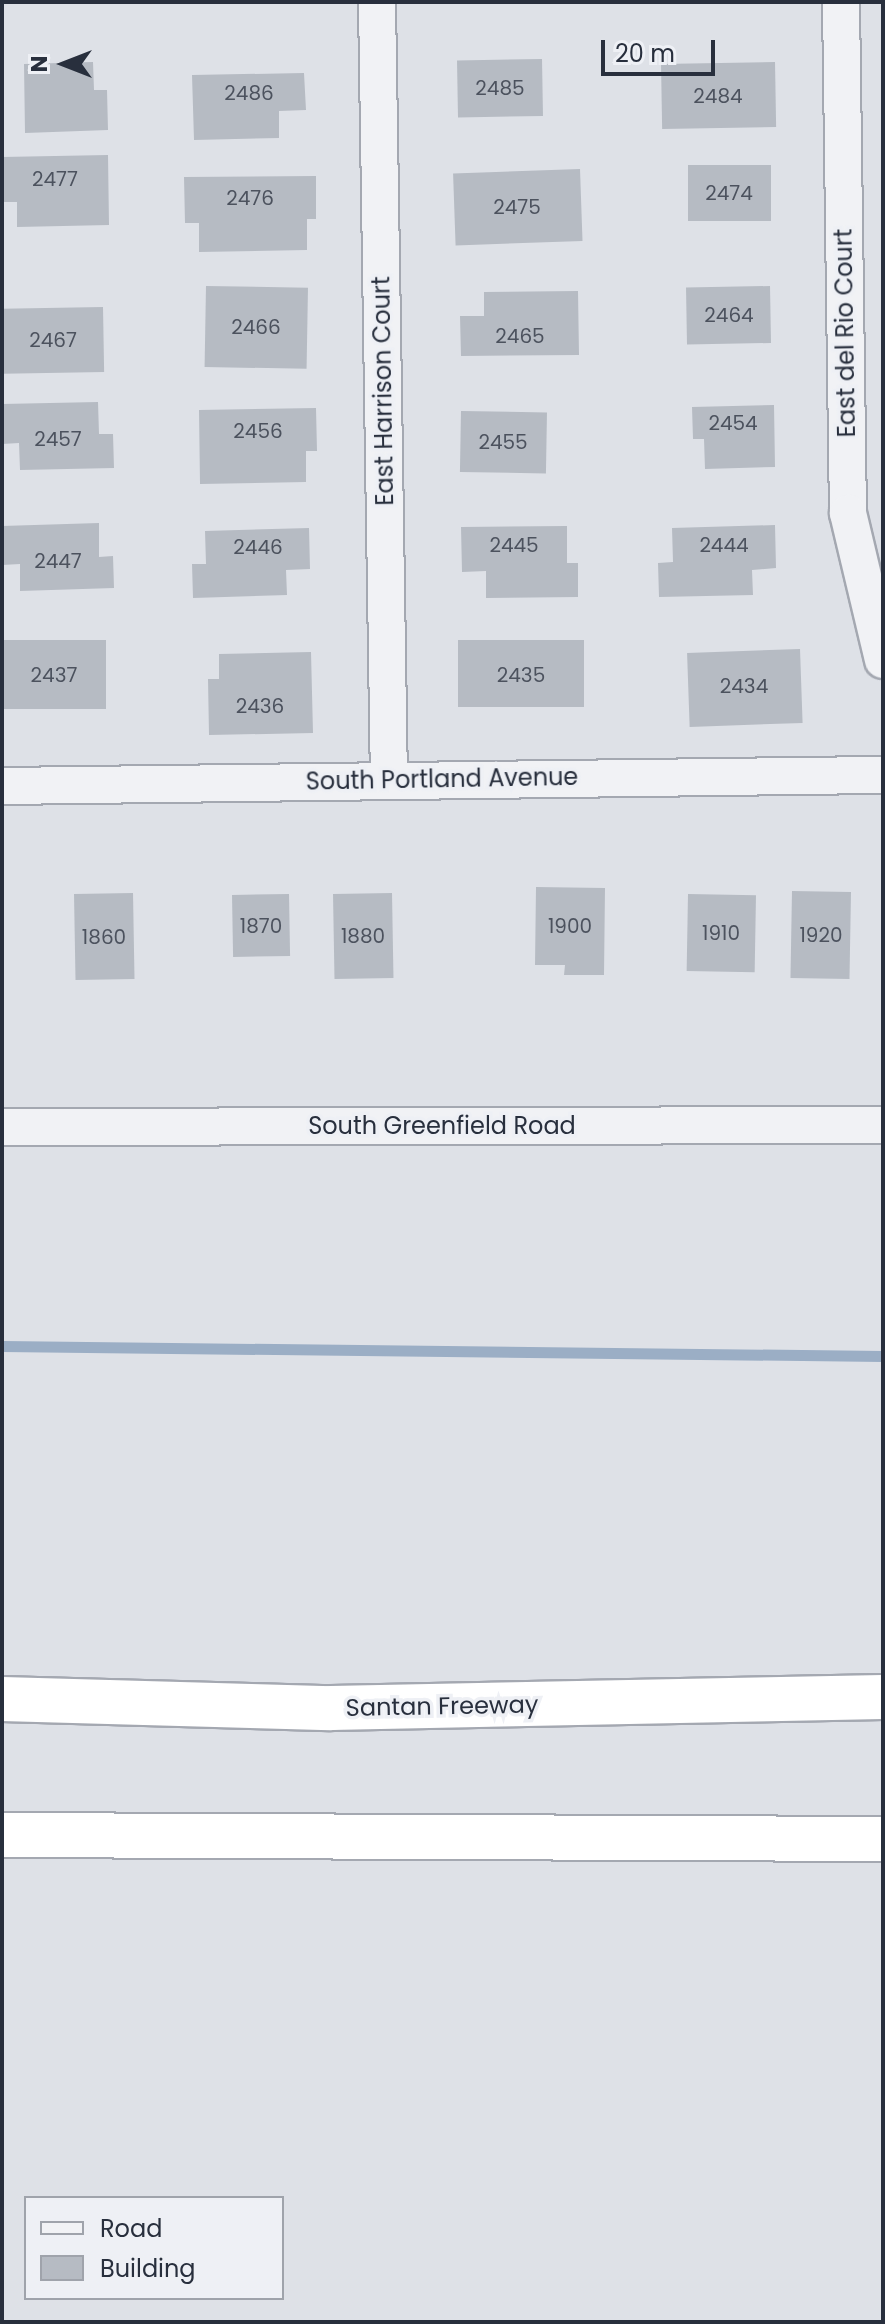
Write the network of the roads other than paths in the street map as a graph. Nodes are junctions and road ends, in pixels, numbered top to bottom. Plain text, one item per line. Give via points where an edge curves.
1 (377, 2) edge
2 (841, 2) edge
3 (883, 660) edge
4 (883, 775) edge
5 (389, 779) junction
6 (2, 786) edge
7 (883, 1125) edge
8 (2, 1127) edge
9 (883, 1697) edge
10 (2, 1699) edge
11 (2, 1835) edge
12 (883, 1839) edge

1 - 5 street, East Harrison Court
2 - 3 street, East del Rio Court via 848,513
4 - 5 street, South Portland Avenue
5 - 6 street, South Portland Avenue
7 - 8 street, South Greenfield Road
9 - 10 highway, Santan Freeway via 331,1708
11 - 12 highway

